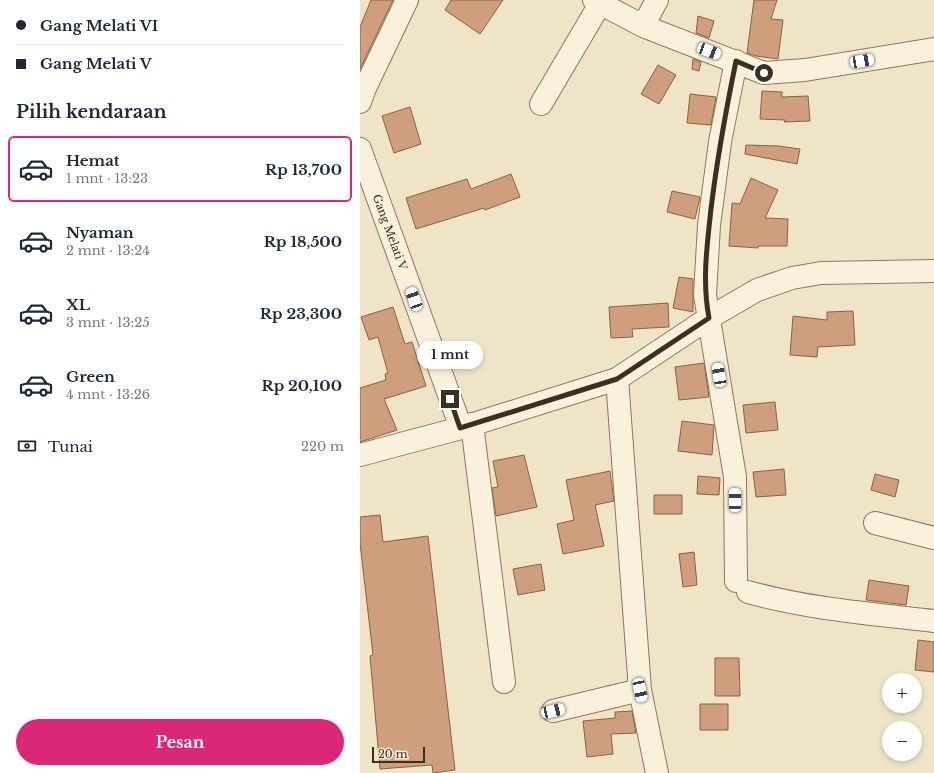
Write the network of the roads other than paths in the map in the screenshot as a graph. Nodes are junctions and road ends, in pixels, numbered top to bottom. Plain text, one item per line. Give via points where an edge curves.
1 (407, 0) edge
2 (657, 0) edge
3 (597, 2) edge
4 (643, 26) junction
5 (934, 49) edge
6 (736, 61) junction
7 (360, 102) edge
8 (541, 104) dead end
9 (362, 162) edge
10 (934, 271) edge
11 (709, 318) junction
12 (617, 379) junction
13 (466, 426) junction
14 (360, 455) edge
15 (875, 523) dead end
16 (934, 538) edge
17 (934, 621) edge
18 (504, 682) dead end
19 (640, 690) junction
20 (553, 711) dead end
21 (657, 773) edge

1 - 7 street
2 - 4 street
3 - 4 street
3 - 8 street
4 - 6 street
5 - 6 street via 782,73 764,73
6 - 11 street via 720,142 709,225 705,295
9 - 13 street, Gang Melati V
10 - 11 street via 821,273 792,278 757,290
11 - 12 street
11 - 17 street via 735,477 742,586 770,598
12 - 13 street
12 - 19 street
13 - 14 street
13 - 18 street, Gang Melati V
15 - 16 street
19 - 20 street
19 - 21 street

